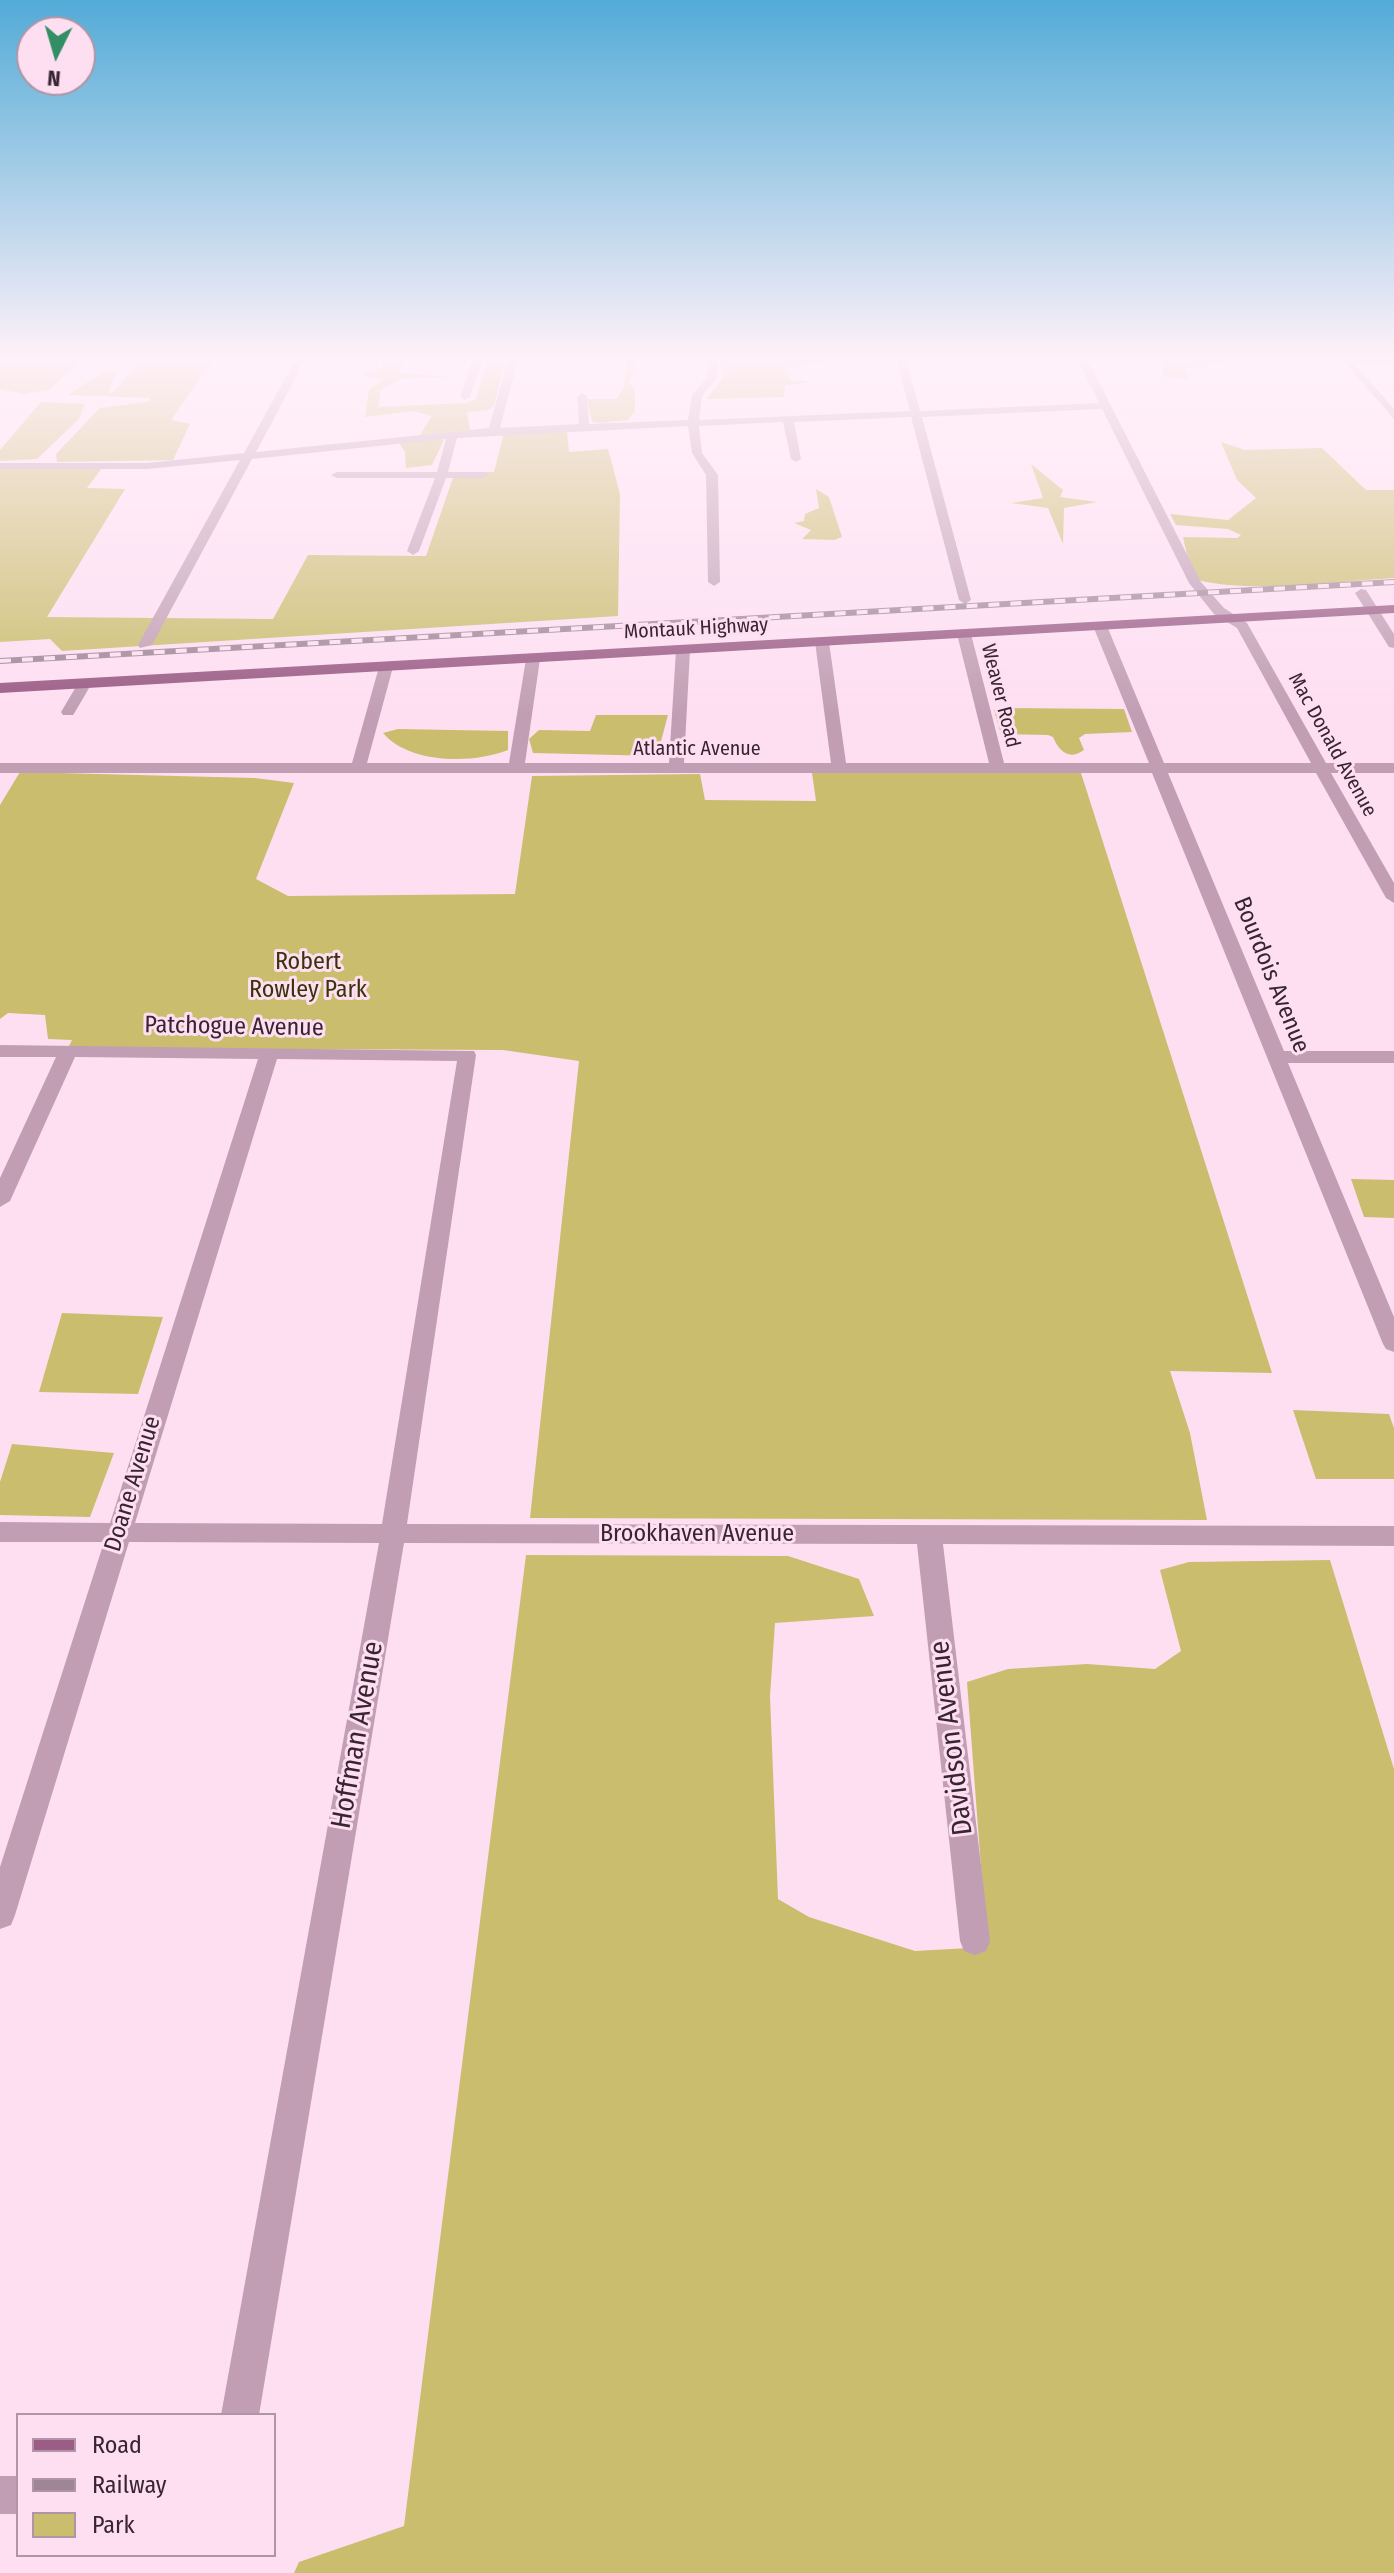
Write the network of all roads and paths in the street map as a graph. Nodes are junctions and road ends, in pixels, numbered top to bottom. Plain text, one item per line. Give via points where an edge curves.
1 (237, 475) edge
2 (442, 475) edge
3 (712, 475) edge
4 (933, 475) edge
5 (1142, 475) edge
6 (413, 551) dead end
7 (714, 582) dead end
8 (1361, 593) dead end
9 (965, 600) dead end
10 (1394, 609) edge
11 (1372, 610) junction
12 (1229, 618) junction
13 (1100, 626) junction
14 (964, 634) junction
15 (822, 642) junction
16 (1394, 644) edge
17 (145, 645) dead end
18 (683, 650) junction
19 (533, 659) junction
20 (386, 667) junction
21 (85, 683) junction
22 (0, 688) edge
23 (68, 712) dead end
24 (0, 768) edge
25 (839, 768) junction
26 (998, 768) junction
27 (1324, 768) junction
28 (1394, 768) edge
29 (358, 769) junction
30 (676, 769) junction
31 (1160, 769) junction
32 (516, 770) junction
33 (1394, 898) edge
34 (0, 1051) edge
35 (68, 1052) junction
36 (269, 1054) junction
37 (467, 1055) joint
38 (1279, 1057) junction
39 (1394, 1057) edge
40 (0, 1201) edge
41 (1394, 1344) edge
42 (0, 1532) edge
43 (118, 1532) junction
44 (393, 1533) junction
45 (929, 1535) junction
46 (1394, 1536) edge
47 (0, 1915) edge
48 (975, 1941) dead end
49 (240, 2413) edge

1 - 17 street
2 - 6 street
3 - 7 street
4 - 9 street
5 - 12 street, Mac Donald Avenue via 1192,578
8 - 11 street
10 - 11 main road, Montauk Highway
11 - 12 main road, Montauk Highway
11 - 16 street
12 - 13 main road, Montauk Highway
12 - 27 street, Mac Donald Avenue via 1242,626
13 - 14 main road, Montauk Highway
13 - 31 street, Bourdois Avenue
14 - 15 main road, Montauk Highway
14 - 26 street, Weaver Road
15 - 18 main road, Montauk Highway
15 - 25 street
18 - 19 main road, Montauk Highway
18 - 30 street
19 - 20 main road, Montauk Highway
19 - 32 street
20 - 21 main road, Montauk Highway
20 - 29 street
21 - 22 main road, Montauk Highway
21 - 23 street
24 - 29 street, Atlantic Avenue
25 - 26 street, Atlantic Avenue
25 - 30 street, Atlantic Avenue
26 - 31 street, Atlantic Avenue
27 - 28 street, Atlantic Avenue
27 - 31 street, Atlantic Avenue
27 - 33 street, Mac Donald Avenue
29 - 32 street, Atlantic Avenue
30 - 32 street, Atlantic Avenue
31 - 38 street, Bourdois Avenue
34 - 35 street, Patchogue Avenue
35 - 36 street, Patchogue Avenue
35 - 40 street
36 - 37 street, Patchogue Avenue
36 - 43 street, Doane Avenue
37 - 44 street, Hoffman Avenue
38 - 39 street
38 - 41 street, Bourdois Avenue
42 - 43 street, Brookhaven Avenue
43 - 44 street, Brookhaven Avenue
43 - 47 street, Doane Avenue
44 - 45 street, Brookhaven Avenue
44 - 49 street, Hoffman Avenue
45 - 46 street, Brookhaven Avenue
45 - 48 street, Davidson Avenue

